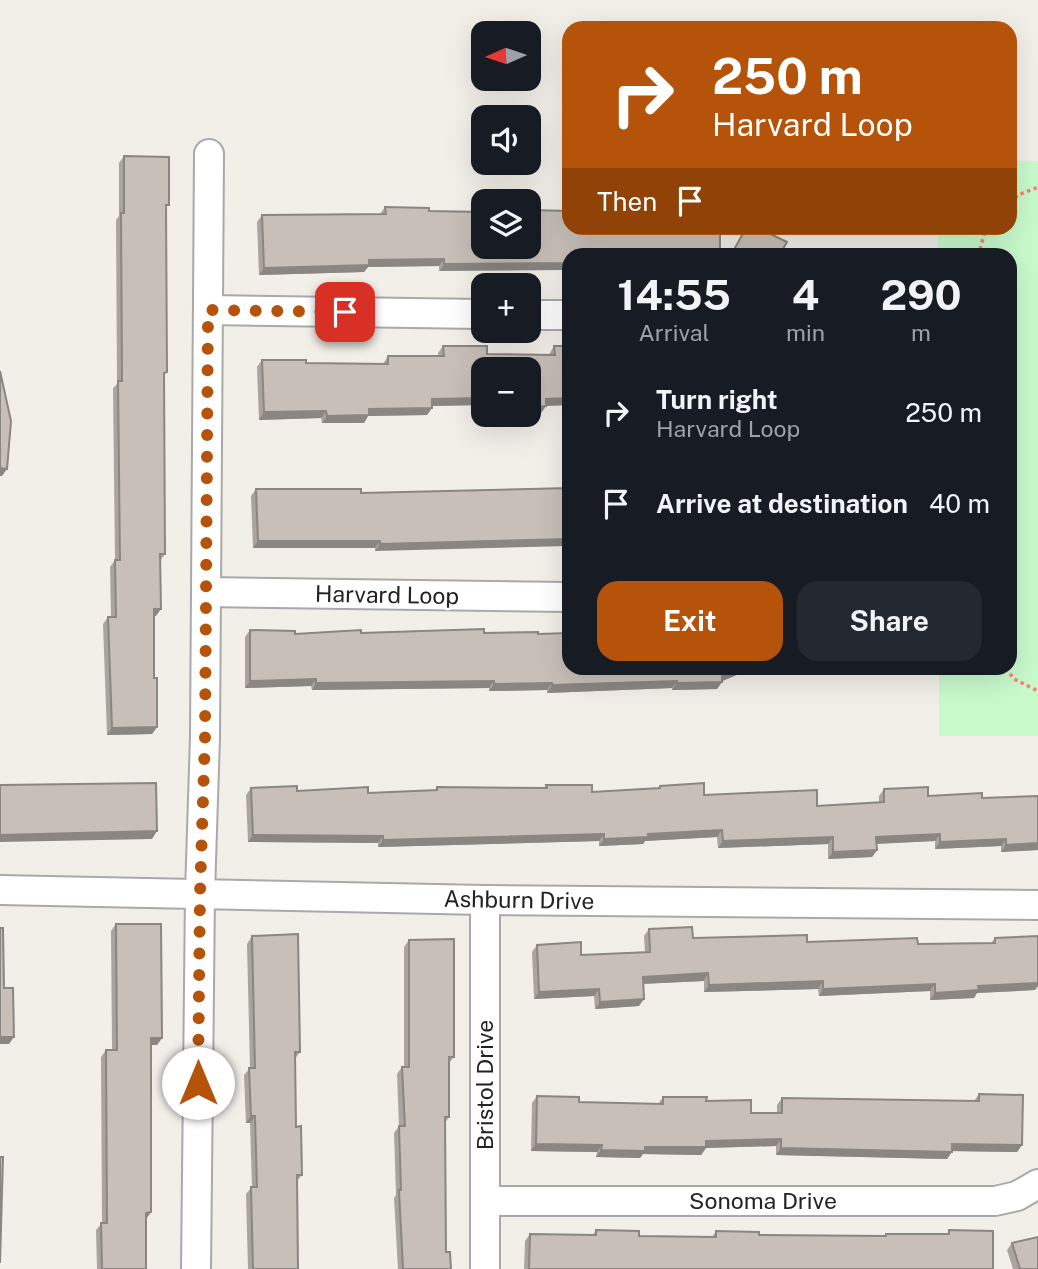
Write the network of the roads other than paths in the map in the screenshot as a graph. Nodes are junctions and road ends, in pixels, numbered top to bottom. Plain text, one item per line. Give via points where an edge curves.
1 (209, 154) dead end
2 (208, 310) junction
3 (471, 314) edge
4 (541, 315) edge
5 (562, 315) edge
6 (206, 592) junction
7 (562, 597) edge
8 (0, 890) edge
9 (200, 893) junction
10 (485, 900) junction
11 (1038, 905) edge
12 (1038, 1184) edge
13 (485, 1201) junction
14 (196, 1269) edge
15 (485, 1269) edge

1 - 2 street
2 - 3 street
2 - 6 street
4 - 5 street
6 - 7 street, Harvard Loop
6 - 9 street
8 - 9 street, Ashburn Drive
9 - 10 street, Ashburn Drive
9 - 14 street
10 - 11 street, Ashburn Drive
10 - 13 street, Bristol Drive
12 - 13 street, Sonoma Drive via 995,1201
13 - 15 street, Bristol Drive

